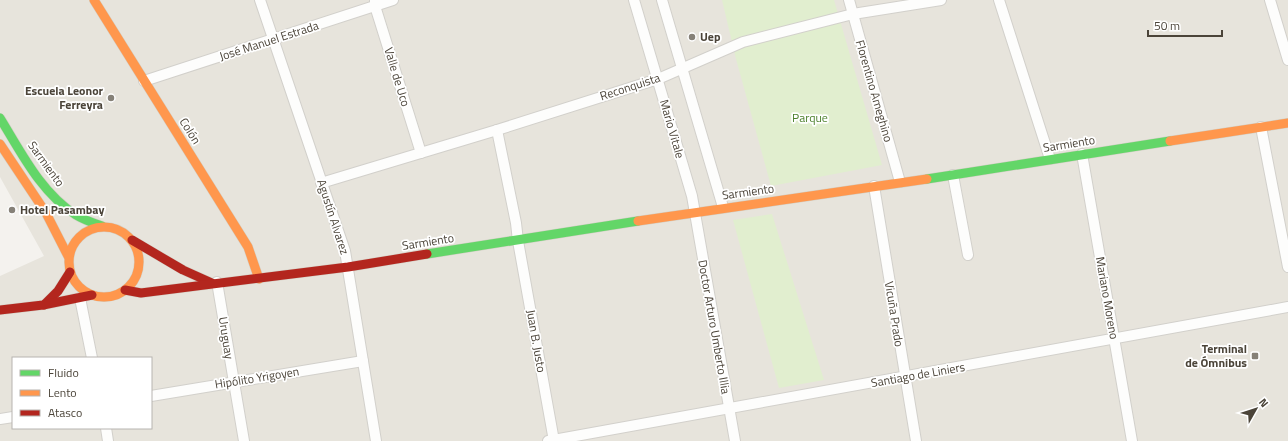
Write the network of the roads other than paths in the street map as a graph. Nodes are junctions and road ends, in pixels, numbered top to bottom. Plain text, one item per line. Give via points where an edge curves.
1 (94, 0) edge
2 (260, 0) edge
3 (393, 0) edge
4 (634, 0) edge
5 (662, 0) edge
6 (849, 0) edge
7 (941, 0) edge
8 (999, 0) edge
9 (1270, 0) edge
10 (375, 3) edge
11 (853, 14) junction
12 (273, 40) junction
13 (1288, 60) edge
14 (683, 68) junction
15 (658, 79) junction
16 (144, 81) junction
17 (0, 118) edge
18 (1288, 123) edge
19 (1261, 127) junction
20 (497, 130) junction
21 (0, 144) edge
22 (421, 153) junction
23 (1082, 154) junction
24 (1050, 159) junction
25 (953, 175) junction
26 (900, 182) junction
27 (321, 183) junction
28 (874, 186) junction
29 (723, 207) junction
30 (694, 212) junction
31 (102, 226) junction
32 (132, 240) junction
33 (518, 241) junction
34 (968, 255) dead end
35 (68, 256) junction
36 (348, 267) junction
37 (1288, 267) edge
38 (70, 272) junction
39 (259, 279) junction
40 (214, 282) junction
41 (125, 290) junction
42 (92, 295) junction
43 (80, 298) junction
44 (43, 305) junction
45 (1288, 307) edge
46 (0, 310) edge
47 (1114, 339) junction
48 (92, 357) edge
49 (363, 361) junction
50 (905, 378) junction
51 (233, 382) junction
52 (152, 396) edge
53 (729, 408) junction
54 (12, 417) edge
55 (0, 419) edge
56 (106, 429) edge
57 (108, 441) edge
58 (244, 441) edge
59 (376, 441) edge
60 (552, 441) edge
61 (734, 441) edge
62 (916, 441) edge
63 (1132, 441) edge

1 - 16 street, Colón
2 - 12 street, Agustín Alvarez
3 - 10 street, José Manuel Estrada
4 - 15 street, Mario Vitale
5 - 14 street
6 - 11 street, Florentino Ameghino
7 - 11 street, Reconquista
8 - 24 street
9 - 13 street
10 - 12 street, José Manuel Estrada
10 - 22 street, Valle de Uco
11 - 14 street, Reconquista via 743,42
11 - 26 street, Florentino Ameghino
12 - 16 street, José Manuel Estrada
12 - 27 street, Agustín Alvarez
14 - 15 street, Reconquista
14 - 29 street
15 - 20 street, Reconquista
15 - 30 street, Mario Vitale via 692,196
16 - 39 street, Colón via 248,247
17 - 31 street, Sarmiento via 38,176 62,204 73,213
18 - 19 street, Sarmiento
19 - 23 street, Sarmiento
19 - 37 street
20 - 22 street, Reconquista
20 - 33 street, Juan B. Justo
21 - 35 street via 46,211
22 - 27 street, Reconquista
23 - 24 street, Sarmiento
23 - 47 street, Mariano Moreno
24 - 25 street, Sarmiento
25 - 26 street, Sarmiento
25 - 34 street
26 - 28 street, Sarmiento
27 - 36 street, Agustín Alvarez
28 - 29 street, Sarmiento
28 - 50 street, Vicuña Prado
29 - 30 street, Sarmiento
30 - 33 street, Sarmiento
30 - 53 street, Doctor Arturo Umberto Illia
31 - 32 street via 124,232
31 - 35 street via 80,235
32 - 40 street, Sarmiento via 183,270
32 - 41 street via 137,250 138,272
33 - 36 street, Sarmiento
33 - 60 street, Juan B. Justo
35 - 38 street
36 - 39 street, Sarmiento
36 - 49 street, Agustín Alvarez
38 - 42 street via 78,286
38 - 44 street via 58,291
39 - 40 street, Sarmiento
40 - 41 street, Sarmiento via 141,292
40 - 51 street, Uruguay
41 - 42 street via 106,297
42 - 43 street
43 - 44 street
43 - 48 street
44 - 46 street
45 - 47 street, Santiago de Liniers
47 - 50 street, Santiago de Liniers
47 - 63 street, Mariano Moreno
49 - 51 street, Hipólito Yrigoyen
49 - 59 street, Agustín Alvarez
50 - 53 street, Santiago de Liniers
50 - 62 street, Vicuña Prado
51 - 52 street, Hipólito Yrigoyen
51 - 58 street, Uruguay
53 - 60 street, Santiago de Liniers
53 - 61 street, Doctor Arturo Umberto Illia
54 - 55 street
56 - 57 street

